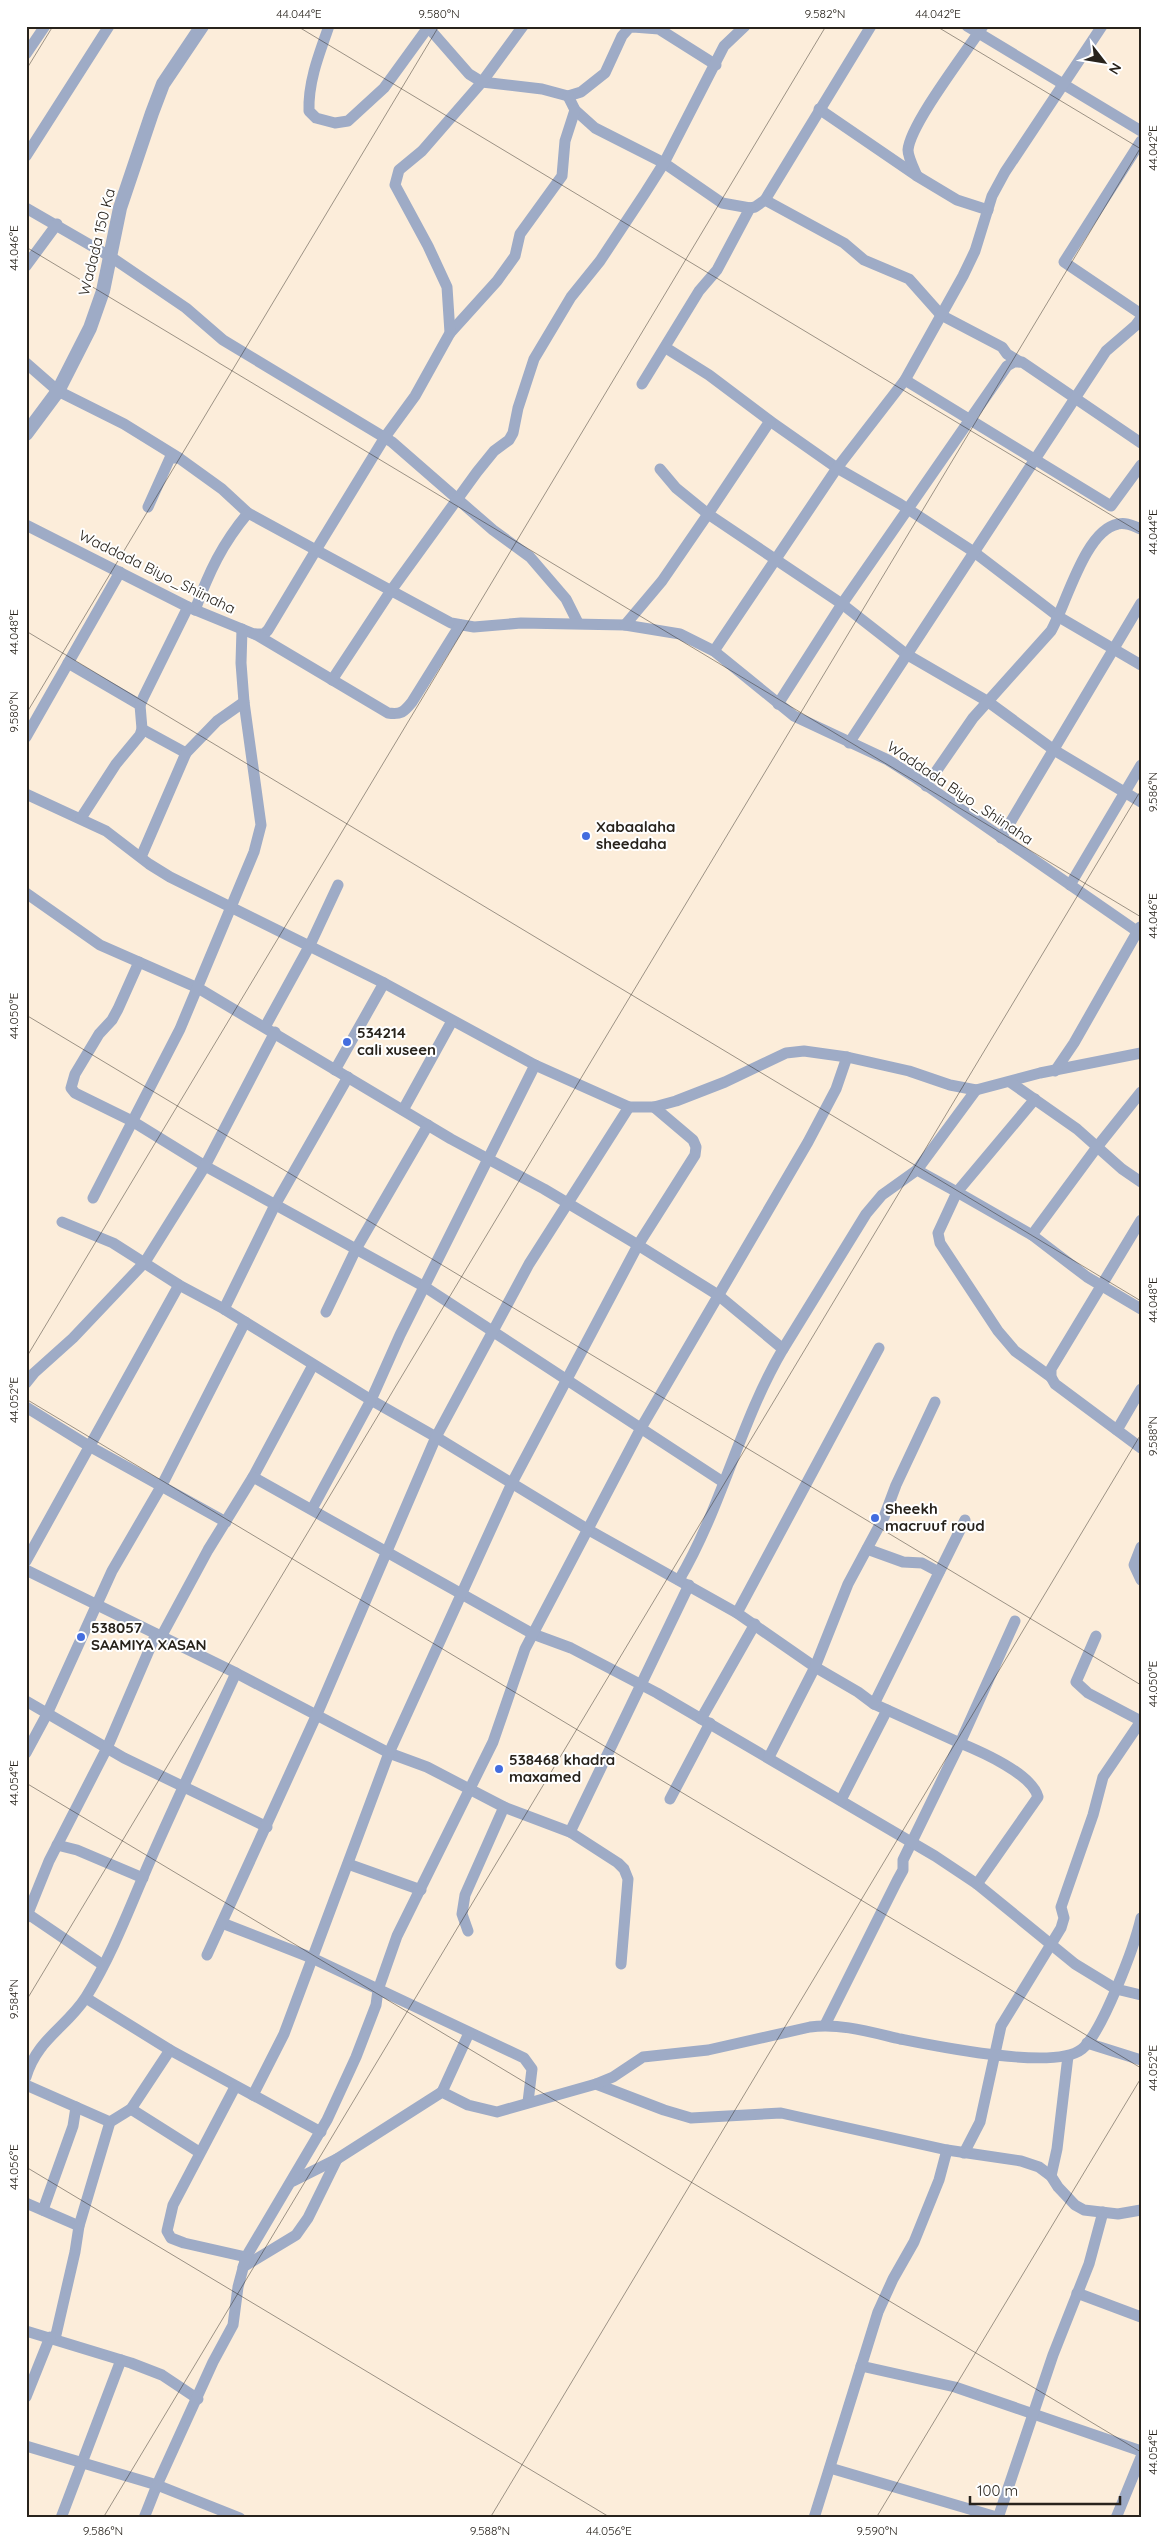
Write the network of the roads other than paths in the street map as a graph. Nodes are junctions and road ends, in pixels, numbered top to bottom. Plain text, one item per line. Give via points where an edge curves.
1 (45, 26) edge
2 (108, 26) edge
3 (202, 26) edge
4 (329, 26) edge
5 (523, 26) edge
6 (745, 26) edge
7 (871, 26) edge
8 (967, 26) edge
9 (1102, 26) edge
10 (428, 27) edge
11 (627, 27) edge
12 (662, 28) edge
13 (981, 30) edge
14 (26, 54) edge
15 (716, 65) junction
16 (482, 82) junction
17 (1063, 84) junction
18 (568, 96) junction
19 (819, 109) junction
20 (575, 110) junction
21 (1141, 131) edge
22 (1141, 141) edge
23 (26, 156) edge
24 (664, 163) junction
25 (917, 176) junction
26 (765, 200) junction
27 (26, 208) edge
28 (750, 208) junction
29 (988, 210) junction
30 (57, 224) junction
31 (111, 257) junction
32 (26, 266) edge
33 (941, 315) junction
34 (1141, 316) edge
35 (450, 333) junction
36 (666, 348) junction
37 (1020, 362) junction
38 (26, 364) edge
39 (905, 380) junction
40 (642, 384) dead end
41 (58, 391) junction
42 (1075, 397) junction
43 (970, 419) junction
44 (770, 422) junction
45 (26, 434) edge
46 (385, 437) junction
47 (1141, 443) edge
48 (179, 458) junction
49 (1034, 458) junction
50 (1141, 465) edge
51 (837, 468) junction
52 (660, 469) dead end
53 (458, 500) junction
54 (148, 507) dead end
55 (909, 510) junction
56 (248, 513) junction
57 (708, 514) junction
58 (26, 525) edge
59 (1141, 529) edge
60 (316, 550) junction
61 (974, 552) junction
62 (776, 561) junction
63 (120, 572) junction
64 (390, 592) junction
65 (1141, 603) edge
66 (842, 604) junction
67 (192, 608) junction
68 (1059, 617) junction
69 (578, 623) junction
70 (460, 625) junction
71 (625, 625) junction
72 (242, 629) junction
73 (254, 634) junction
74 (1116, 648) junction
75 (714, 652) junction
76 (906, 654) junction
77 (68, 663) junction
78 (1141, 665) edge
79 (332, 680) junction
80 (987, 701) junction
81 (244, 702) junction
82 (778, 704) junction
83 (140, 705) junction
84 (142, 729) junction
85 (26, 737) edge
86 (849, 743) junction
87 (1054, 750) junction
88 (186, 753) junction
89 (1141, 765) edge
90 (926, 786) junction
91 (26, 794) edge
92 (1124, 794) junction
93 (1141, 802) edge
94 (82, 818) junction
95 (1002, 838) junction
96 (141, 857) junction
97 (338, 885) dead end
98 (1070, 886) junction
99 (28, 899) edge
100 (231, 907) junction
101 (1139, 930) edge
102 (310, 945) junction
103 (138, 962) junction
104 (384, 983) junction
105 (198, 988) junction
106 (452, 1021) junction
107 (270, 1030) junction
108 (1141, 1053) edge
109 (846, 1057) junction
110 (535, 1065) junction
111 (335, 1070) junction
112 (1055, 1071) junction
113 (348, 1077) junction
114 (1010, 1082) junction
115 (976, 1090) junction
116 (1141, 1092) edge
117 (1035, 1099) junction
118 (629, 1107) junction
119 (654, 1107) junction
120 (403, 1110) junction
121 (132, 1121) junction
122 (428, 1126) junction
123 (1097, 1147) junction
124 (489, 1158) junction
125 (205, 1166) junction
126 (918, 1170) junction
127 (1141, 1182) edge
128 (957, 1192) junction
129 (93, 1198) dead end
130 (568, 1203) junction
131 (275, 1205) junction
132 (1141, 1220) edge
133 (62, 1222) dead end
134 (1032, 1235) junction
135 (638, 1245) junction
136 (356, 1249) junction
137 (145, 1262) junction
138 (180, 1285) junction
139 (1103, 1285) junction
140 (425, 1287) junction
141 (718, 1295) junction
142 (1141, 1308) edge
143 (224, 1309) junction
144 (326, 1312) dead end
145 (245, 1322) junction
146 (492, 1331) junction
147 (879, 1348) dead end
148 (783, 1349) junction
149 (313, 1365) junction
150 (1051, 1378) junction
151 (566, 1381) junction
152 (26, 1384) edge
153 (1141, 1389) edge
154 (371, 1400) junction
155 (935, 1402) dead end
156 (26, 1407) edge
157 (642, 1428) junction
158 (1117, 1430) junction
159 (436, 1437) junction
160 (89, 1446) junction
161 (1141, 1448) edge
162 (253, 1477) junction
163 (722, 1482) junction
164 (512, 1483) junction
165 (162, 1485) junction
166 (312, 1509) junction
167 (965, 1520) dead end
168 (226, 1522) junction
169 (587, 1529) junction
170 (1141, 1547) edge
171 (867, 1549) junction
172 (385, 1551) junction
173 (26, 1561) edge
174 (26, 1570) edge
175 (940, 1572) junction
176 (1141, 1580) edge
177 (684, 1582) junction
178 (461, 1593) junction
179 (96, 1604) junction
180 (737, 1613) junction
181 (1015, 1621) dead end
182 (755, 1624) junction
183 (533, 1634) junction
184 (159, 1636) junction
185 (1096, 1636) dead end
186 (815, 1667) junction
187 (236, 1673) junction
188 (641, 1684) junction
189 (26, 1701) edge
190 (874, 1704) junction
191 (887, 1710) junction
192 (47, 1714) junction
193 (317, 1714) junction
194 (706, 1721) junction
195 (1140, 1724) edge
196 (960, 1743) junction
197 (107, 1748) junction
198 (26, 1753) edge
199 (389, 1753) junction
200 (769, 1758) junction
201 (183, 1787) junction
202 (470, 1788) junction
203 (670, 1799) dead end
204 (841, 1800) junction
205 (504, 1807) junction
206 (267, 1827) junction
207 (570, 1832) junction
208 (912, 1842) junction
209 (57, 1845) junction
210 (348, 1864) junction
211 (143, 1878) junction
212 (976, 1884) junction
213 (420, 1890) junction
214 (27, 1916) edge
215 (1141, 1918) edge
216 (222, 1923) junction
217 (468, 1931) dead end
218 (1052, 1945) junction
219 (207, 1955) dead end
220 (312, 1958) junction
221 (621, 1964) dead end
222 (103, 1965) junction
223 (1116, 1989) junction
224 (378, 1990) junction
225 (1141, 1995) edge
226 (86, 1998) junction
227 (825, 2025) junction
228 (470, 2033) junction
229 (1087, 2043) junction
230 (170, 2050) junction
231 (993, 2055) junction
232 (1068, 2056) junction
233 (1141, 2060) edge
234 (26, 2077) edge
235 (596, 2084) junction
236 (26, 2085) edge
237 (235, 2087) junction
238 (442, 2092) junction
239 (253, 2095) junction
240 (528, 2102) junction
241 (76, 2107) junction
242 (131, 2109) junction
243 (110, 2122) junction
244 (321, 2132) junction
245 (947, 2150) junction
246 (200, 2152) junction
247 (964, 2153) junction
248 (337, 2159) junction
249 (1051, 2176) junction
250 (293, 2181) junction
251 (26, 2203) edge
252 (44, 2210) junction
253 (1141, 2210) edge
254 (1103, 2212) junction
255 (79, 2226) junction
256 (245, 2262) junction
257 (1077, 2294) junction
258 (1141, 2317) edge
259 (26, 2331) edge
260 (53, 2338) junction
261 (121, 2360) junction
262 (862, 2366) junction
263 (26, 2398) edge
264 (198, 2399) junction
265 (1034, 2414) junction
266 (26, 2446) edge
267 (1141, 2452) edge
268 (1141, 2457) edge
269 (82, 2463) junction
270 (830, 2468) junction
271 (157, 2485) junction
272 (61, 2518) edge
273 (144, 2518) edge
274 (239, 2518) edge
275 (814, 2518) edge
276 (999, 2518) edge
277 (1116, 2518) edge

1 - 14 street
2 - 23 street
3 - 31 street, Wadada 150 Ka via 164,84 152,113 120,208
4 - 10 street via 311,85 309,112 316,118 336,123 348,121 384,88
5 - 16 street
6 - 15 street via 724,46
7 - 19 street
8 - 13 street
9 - 17 street
10 - 16 street via 469,74
11 - 12 street
11 - 18 street via 605,73 581,92
12 - 15 street
13 - 17 street
13 - 25 street via 930,104 914,134 908,150
15 - 24 street
16 - 18 street via 542,89
16 - 35 street via 422,151 399,170 395,185 447,287
17 - 21 street
17 - 29 street via 1005,172
18 - 20 street
19 - 25 street
19 - 26 street
20 - 24 street via 595,128
20 - 35 street via 565,141 562,176 520,234 515,256
22 - 34 street via 1064,262
24 - 28 street via 722,204
24 - 53 street via 600,261 570,297 534,358 509,440 485,460
25 - 29 street via 957,200
26 - 28 street
26 - 33 street via 841,241 864,260 910,279
27 - 30 street
28 - 36 street via 717,270 699,291
29 - 33 street via 975,251
30 - 31 street
30 - 32 street
31 - 41 street, Wadada 150 Ka via 104,291 90,328
31 - 46 street via 186,308 222,340
33 - 37 street via 1002,347
33 - 39 street
34 - 42 street via 1135,326 1106,351
35 - 46 street via 415,396
36 - 40 street
36 - 44 street via 710,375
37 - 42 street
37 - 43 street via 1007,366
38 - 41 street, Waddada Biyo_Shiinaha
39 - 43 street
39 - 51 street
41 - 45 street, Wadada 150 Ka
41 - 48 street, Waddada Biyo_Shiinaha via 124,424
42 - 47 street
42 - 49 street
43 - 49 street
43 - 55 street
44 - 51 street
44 - 57 street
46 - 53 street
46 - 60 street
48 - 54 street via 170,458
48 - 56 street, Waddada Biyo_Shiinaha via 222,489
49 - 50 street via 1111,506
49 - 61 street
51 - 55 street
51 - 62 street
52 - 57 street via 676,488
53 - 64 street
53 - 69 street via 530,557 566,598
55 - 61 street
55 - 66 street
56 - 60 street, Waddada Biyo_Shiinaha
56 - 67 street via 230,535
57 - 62 street
57 - 71 street via 662,581
58 - 63 street, Waddada Biyo_Shiinaha
59 - 68 street via 1127,523 1116,524 1104,532 1085,556 1070,584
60 - 64 street, Waddada Biyo_Shiinaha
60 - 73 street via 268,630 264,634
61 - 68 street
61 - 76 street
62 - 66 street
62 - 75 street
63 - 67 street, Waddada Biyo_Shiinaha
63 - 77 street
64 - 70 street, Waddada Biyo_Shiinaha
64 - 79 street
65 - 74 street
66 - 76 street
66 - 82 street
67 - 72 street, Waddada Biyo_Shiinaha
67 - 83 street
68 - 74 street
68 - 80 street via 1035,651
69 - 70 street, Waddada Biyo_Shiinaha
69 - 71 street, Waddada Biyo_Shiinaha
70 - 79 street, Waddada Biyo_Shiinaha via 402,713 388,713
71 - 75 street, Waddada Biyo_Shiinaha via 680,634
72 - 73 street, Waddada Biyo_Shiinaha
72 - 81 street via 240,663
73 - 79 street, Waddada Biyo_Shiinaha
74 - 78 street
74 - 87 street
75 - 82 street, Waddada Biyo_Shiinaha
76 - 80 street
76 - 86 street
77 - 83 street
77 - 85 street
80 - 87 street
80 - 90 street via 959,735
81 - 88 street via 218,721
81 - 100 street via 262,825
82 - 86 street, Waddada Biyo_Shiinaha via 794,716
83 - 84 street
84 - 88 street
84 - 94 street
86 - 90 street, Waddada Biyo_Shiinaha via 888,760
87 - 92 street
87 - 95 street
88 - 96 street
89 - 92 street
90 - 95 street, Waddada Biyo_Shiinaha
91 - 94 street
92 - 93 street
92 - 98 street
94 - 96 street
95 - 98 street, Waddada Biyo_Shiinaha
96 - 100 street via 170,877
97 - 102 street
98 - 101 street, Waddada Biyo_Shiinaha
99 - 103 street via 100,945
100 - 102 street
100 - 105 street
101 - 112 street
102 - 104 street
102 - 107 street
103 - 105 street
103 - 121 street via 118,1009 94,1042 75,1074 71,1088
104 - 106 street
104 - 111 street
105 - 107 street
105 - 121 street
106 - 110 street
106 - 120 street
107 - 111 street
107 - 125 street
108 - 112 street
109 - 115 street
109 - 119 street via 804,1051 786,1053 725,1082
109 - 141 street via 836,1089 804,1150
110 - 118 street
110 - 124 street
111 - 113 street
112 - 114 street
113 - 120 street
113 - 131 street
114 - 115 street
114 - 117 street
115 - 126 street
116 - 123 street
117 - 123 street
117 - 128 street
118 - 119 street
118 - 130 street
119 - 135 street via 693,1140 696,1147 695,1155
120 - 122 street
121 - 125 street
121 - 129 street
122 - 124 street
122 - 136 street
123 - 127 street
123 - 134 street
124 - 130 street
124 - 140 street
125 - 131 street
125 - 137 street
126 - 128 street
126 - 148 street via 876,1201
128 - 134 street
128 - 150 street via 938,1233 940,1243 1009,1345
130 - 135 street
130 - 146 street
131 - 136 street
131 - 143 street
132 - 139 street
133 - 137 street via 113,1243
134 - 139 street
135 - 141 street
135 - 151 street
136 - 140 street
136 - 144 street
137 - 138 street
137 - 152 street
138 - 143 street
138 - 160 street
139 - 142 street
139 - 150 street via 1057,1356
140 - 146 street
140 - 154 street
141 - 148 street
141 - 157 street
143 - 145 street
145 - 149 street
145 - 165 street
146 - 151 street
146 - 159 street
147 - 180 street
148 - 163 street via 764,1382
149 - 154 street
149 - 162 street
150 - 158 street
151 - 157 street
151 - 164 street
153 - 158 street
154 - 159 street
154 - 166 street
155 - 171 street
156 - 160 street
157 - 163 street
157 - 169 street
158 - 161 street
159 - 164 street
159 - 172 street
160 - 165 street
160 - 173 street
162 - 166 street
162 - 168 street
163 - 177 street
164 - 169 street
164 - 178 street
165 - 168 street
165 - 179 street
166 - 172 street
167 - 175 street
168 - 184 street
169 - 177 street
169 - 183 street
170 - 176 street via 1134,1565
171 - 175 street via 903,1562 922,1563
171 - 186 street via 848,1584
172 - 178 street
172 - 193 street
174 - 179 street
175 - 190 street
177 - 180 street
177 - 188 street
178 - 183 street
178 - 199 street
179 - 184 street
179 - 192 street
180 - 182 street
181 - 196 street
182 - 186 street
182 - 194 street
183 - 188 street via 571,1648
183 - 202 street via 493,1742
184 - 187 street
184 - 197 street
185 - 195 street via 1076,1682 1088,1694
186 - 190 street
186 - 200 street
187 - 193 street
187 - 201 street
188 - 194 street
188 - 207 street
189 - 192 street
190 - 191 street
191 - 196 street
191 - 204 street
192 - 197 street
192 - 198 street
193 - 199 street
193 - 206 street
194 - 200 street
194 - 203 street
195 - 218 street via 1103,1777 1061,1907 1064,1918
196 - 208 street
196 - 212 street via 1020,1775 1036,1789 1038,1797
197 - 201 street
197 - 209 street
199 - 202 street via 428,1767
199 - 210 street
200 - 204 street
201 - 206 street
201 - 211 street
202 - 205 street
202 - 213 street
204 - 208 street
205 - 207 street
205 - 217 street via 465,1895 462,1914
206 - 216 street
207 - 221 street via 624,1868 628,1879
208 - 212 street
208 - 227 street via 902,1860 898,1881
209 - 211 street via 78,1850
209 - 214 street
210 - 213 street
210 - 220 street
211 - 222 street
212 - 218 street
213 - 224 street via 397,1936
214 - 222 street
215 - 223 street
216 - 219 street
216 - 220 street
218 - 223 street via 1075,1964
218 - 231 street via 1001,2026
220 - 224 street
220 - 239 street via 284,2034
222 - 226 street
223 - 225 street
223 - 229 street
224 - 228 street
224 - 244 street via 376,2006 356,2057
226 - 230 street
226 - 234 street via 42,2043
227 - 231 street
227 - 235 street via 708,2050 643,2057
228 - 238 street
228 - 240 street via 524,2058 532,2069
229 - 232 street via 1083,2049
229 - 233 street
230 - 237 street
230 - 242 street
231 - 232 street
231 - 247 street via 980,2122
232 - 249 street
235 - 240 street
235 - 245 street via 691,2118 781,2113
236 - 241 street
237 - 239 street
237 - 246 street
238 - 240 street via 468,2105 497,2112
238 - 248 street
239 - 244 street
241 - 243 street
241 - 252 street via 73,2126
242 - 243 street
242 - 246 street
243 - 255 street
244 - 250 street
245 - 247 street
245 - 262 street via 914,2242 892,2279 878,2312
246 - 256 street via 173,2205 167,2231 171,2238
247 - 249 street via 1021,2161 1039,2167
248 - 250 street
248 - 256 street via 296,2235
249 - 254 street via 1075,2205 1084,2210
250 - 256 street
251 - 252 street
252 - 255 street
253 - 254 street via 1118,2214
254 - 257 street
255 - 260 street
256 - 264 street via 233,2325
257 - 258 street
257 - 265 street
259 - 260 street
260 - 261 street
260 - 263 street
261 - 264 street via 162,2375
261 - 269 street
262 - 265 street via 955,2387
262 - 270 street
264 - 271 street
265 - 267 street
265 - 276 street
266 - 269 street
268 - 277 street
269 - 271 street
269 - 272 street
270 - 275 street
270 - 276 street
271 - 273 street
271 - 274 street

